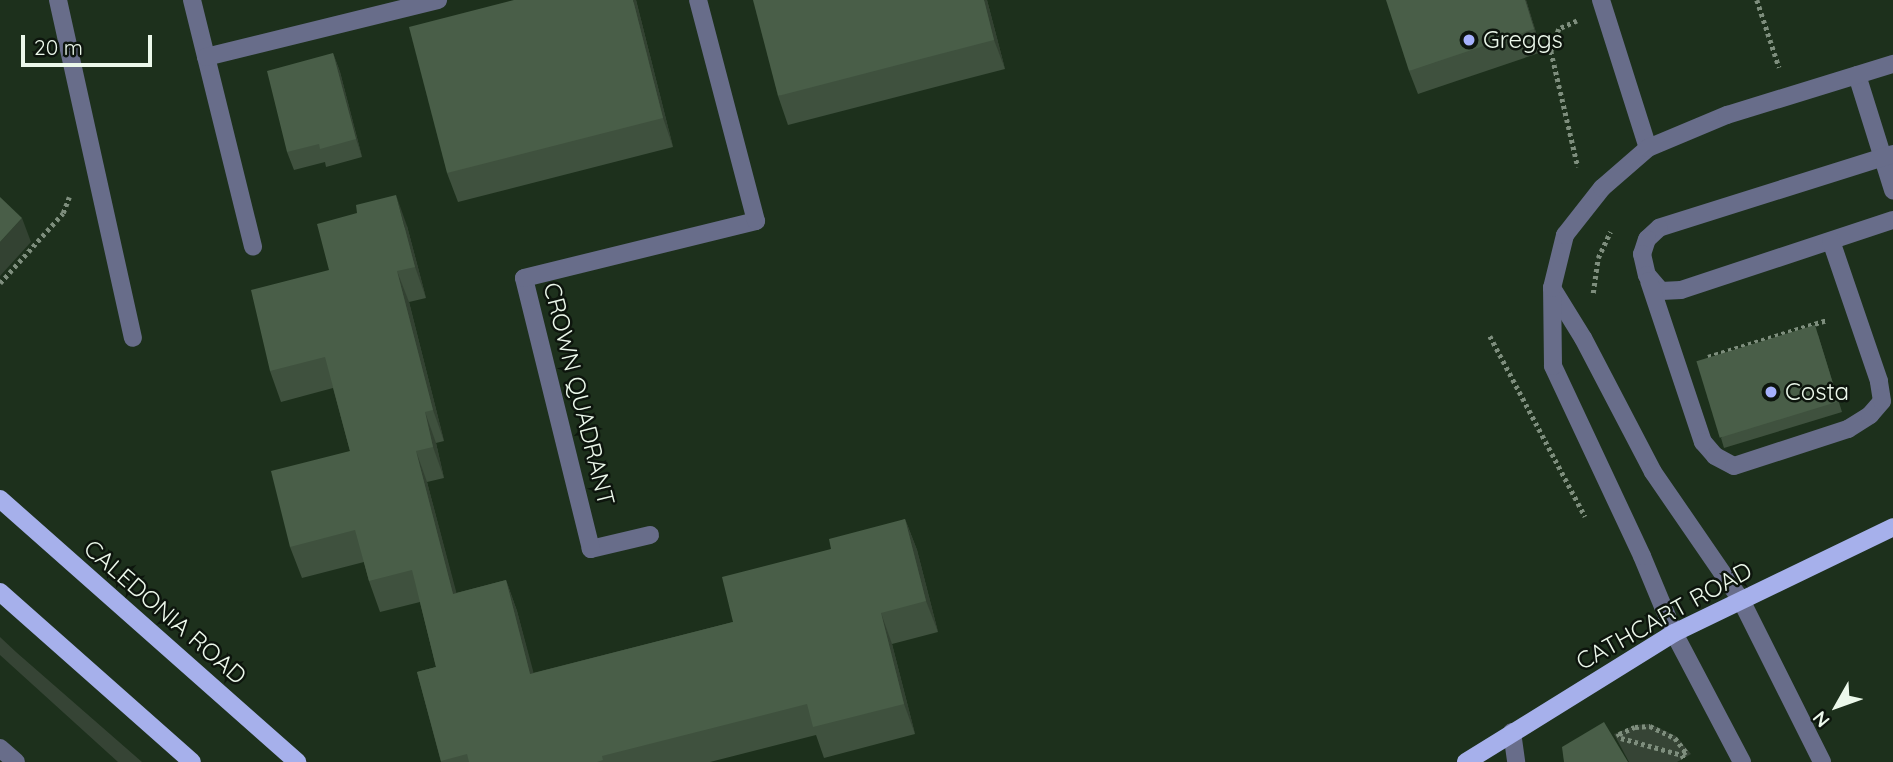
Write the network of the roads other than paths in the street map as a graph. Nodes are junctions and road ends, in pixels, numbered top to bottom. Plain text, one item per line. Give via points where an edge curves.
1 (58, 0) edge
2 (192, 0) edge
3 (438, 0) edge
4 (698, 0) edge
5 (1601, 0) edge
6 (206, 57) junction
7 (1893, 64) edge
8 (1857, 75) junction
9 (1648, 148) junction
10 (1888, 156) edge
11 (1893, 190) edge
12 (1893, 220) edge
13 (1831, 241) junction
14 (253, 247) dead end
15 (1647, 275) junction
16 (1552, 288) junction
17 (133, 338) dead end
18 (0, 499) edge
19 (1893, 527) edge
20 (650, 535) dead end
21 (0, 592) edge
22 (1741, 600) junction
23 (1674, 633) junction
24 (1512, 732) junction
25 (0, 748) edge
26 (16, 762) edge
27 (192, 762) edge
28 (298, 762) edge
29 (1466, 762) edge
30 (1516, 762) edge
31 (1742, 762) edge
32 (1822, 762) edge

1 - 17 street
2 - 6 street
3 - 6 street
4 - 20 street, CROWN QUADRANT via 756,221 524,278 591,550
5 - 9 street
6 - 14 street
7 - 8 street
8 - 9 street via 1727,115
8 - 10 street
9 - 16 street via 1602,188 1565,236
10 - 11 street
10 - 15 street via 1659,228 1647,239 1642,254
12 - 13 street
13 - 15 street via 1681,290 1661,291
13 - 15 street via 1882,401 1848,429 1734,466 1714,457 1703,442
16 - 22 street via 1653,472
16 - 23 street via 1553,366
18 - 28 main road, CALEDONIA ROAD
19 - 22 main road, CATHCART ROAD
21 - 27 main road
22 - 23 main road, CATHCART ROAD
22 - 32 street
23 - 24 main road, CATHCART ROAD
23 - 31 street
24 - 29 main road, CATHCART ROAD
24 - 30 street
25 - 26 street

